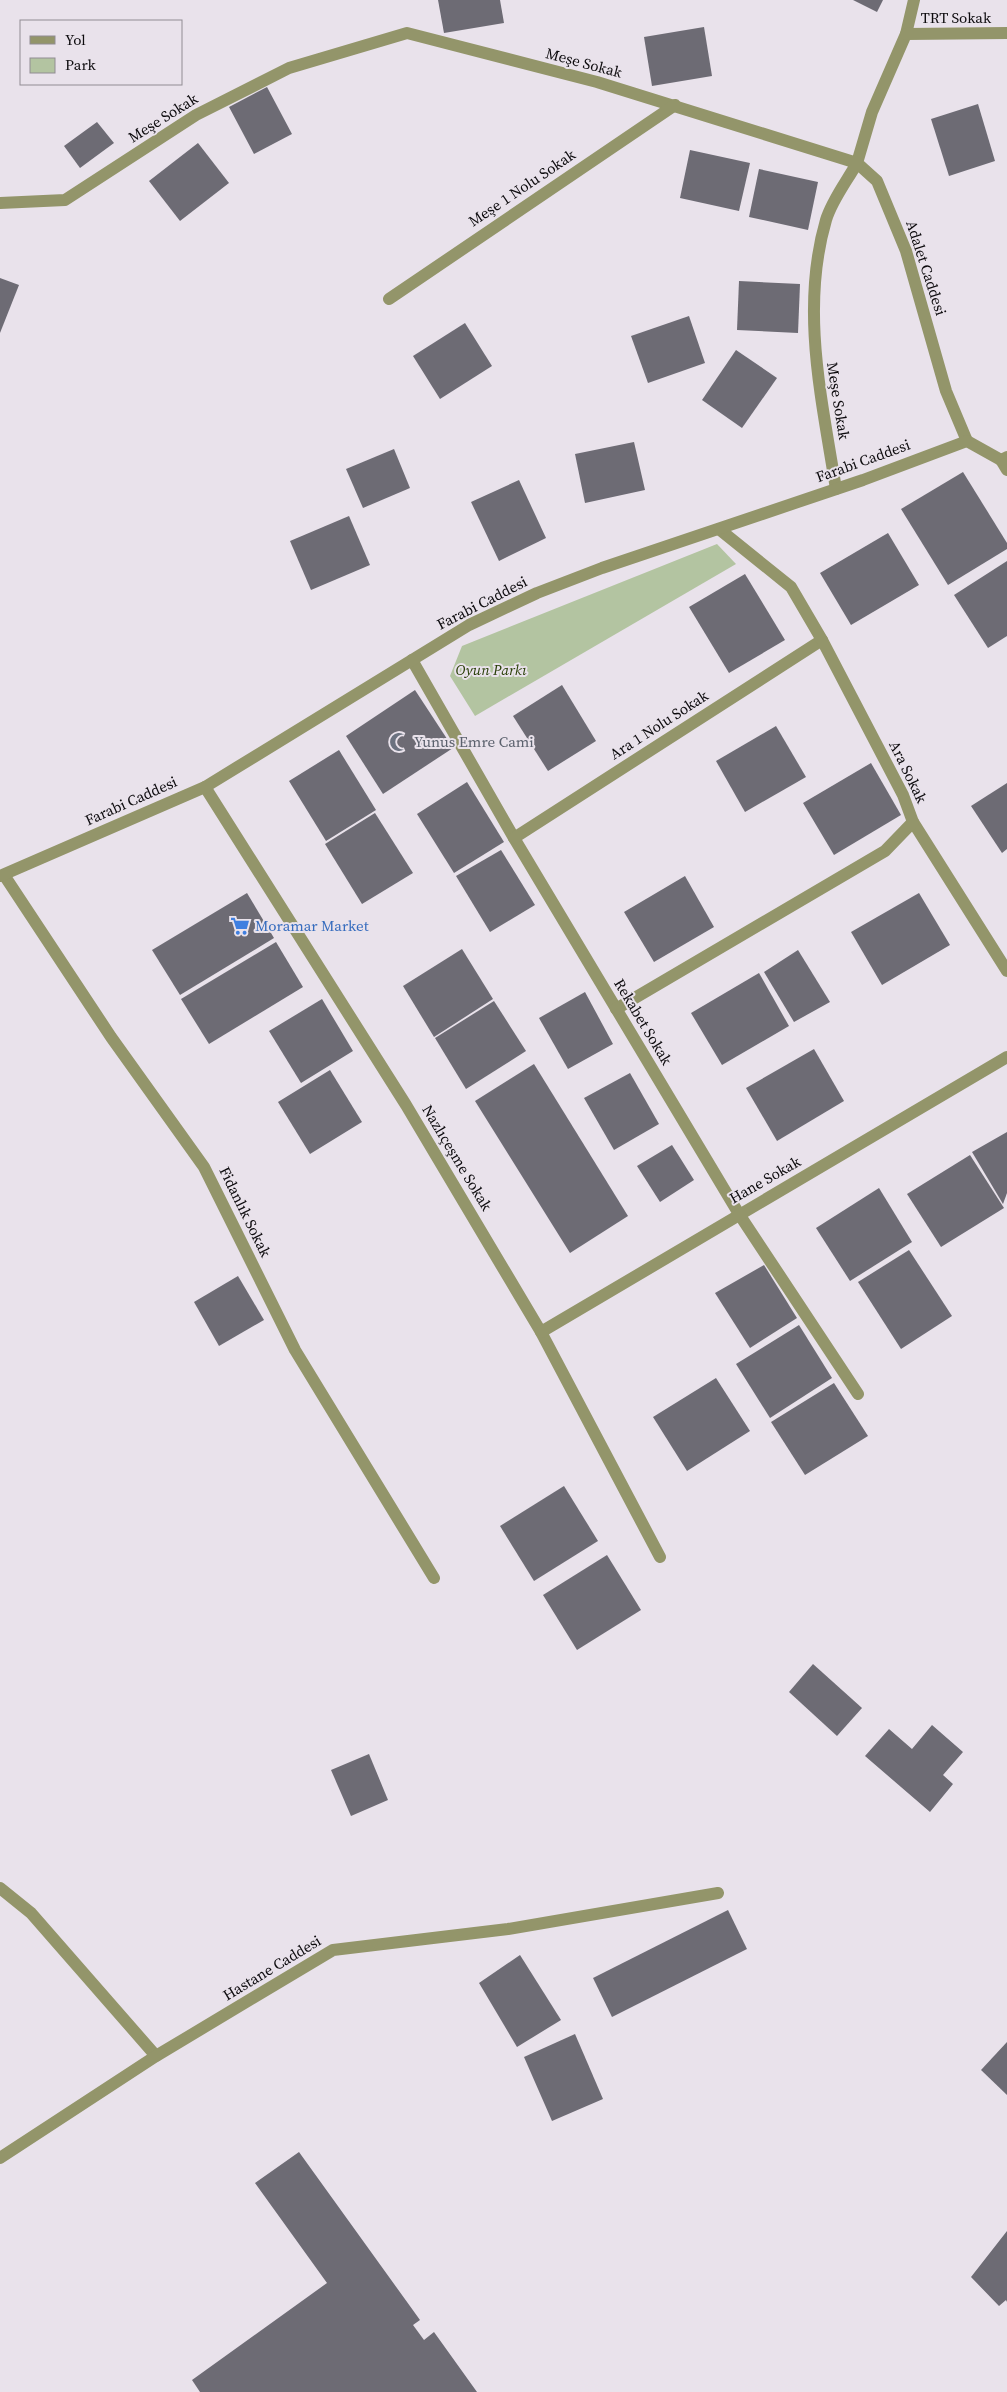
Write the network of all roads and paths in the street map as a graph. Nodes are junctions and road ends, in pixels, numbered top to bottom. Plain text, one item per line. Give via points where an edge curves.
1 (914, 0) edge
2 (906, 34) junction
3 (1007, 34) edge
4 (675, 105) junction
5 (857, 163) junction
6 (0, 203) edge
7 (388, 299) dead end
8 (966, 441) junction
9 (1005, 462) edge
10 (836, 489) junction
11 (719, 529) junction
12 (822, 640) junction
13 (412, 660) junction
14 (205, 787) junction
15 (913, 822) junction
16 (514, 838) junction
17 (2, 876) edge
18 (1007, 971) edge
19 (616, 1009) junction
20 (1007, 1057) edge
21 (739, 1214) junction
22 (541, 1332) junction
23 (858, 1394) dead end
24 (660, 1557) dead end
25 (434, 1578) dead end
26 (0, 1888) edge
27 (718, 1893) dead end
28 (156, 2056) junction
29 (0, 2158) edge

1 - 2 street
2 - 3 street, TRT Sokak
2 - 5 street via 872,112
4 - 5 street, Meşe Sokak
4 - 6 street, Meşe Sokak via 407,33 289,68 196,115 66,200
4 - 7 street, Meşe 1 Nolu Sokak
5 - 8 street, Adalet Caddesi via 877,181 906,250 946,391
5 - 10 street, Meşe Sokak via 826,218 815,276 814,350
8 - 9 street
8 - 10 street, Farabi Caddesi
10 - 11 street, Farabi Caddesi
11 - 12 street, Ara Sokak via 790,587
11 - 13 street, Farabi Caddesi via 537,593 469,625
12 - 15 street, Ara Sokak via 903,795
12 - 16 street, Ara 1 Nolu Sokak
13 - 14 street, Farabi Caddesi
13 - 16 street, Rekabet Sokak
14 - 17 street, Farabi Caddesi
14 - 22 street, Nazlıçeşme Sokak via 406,1105
15 - 18 street
15 - 19 street, Ara Sokak via 885,851
16 - 19 street, Rekabet Sokak
17 - 25 street, Fidanlık Sokak via 204,1167 295,1350
19 - 21 street, Rekabet Sokak
20 - 21 street, Hane Sokak
21 - 22 street, Hane Sokak
21 - 23 street, Rekabet Sokak
22 - 24 street, Nazlıçeşme Sokak
26 - 28 street via 30,1913
27 - 28 street, Hastane Caddesi via 508,1929 333,1950
28 - 29 street, Hastane Caddesi

